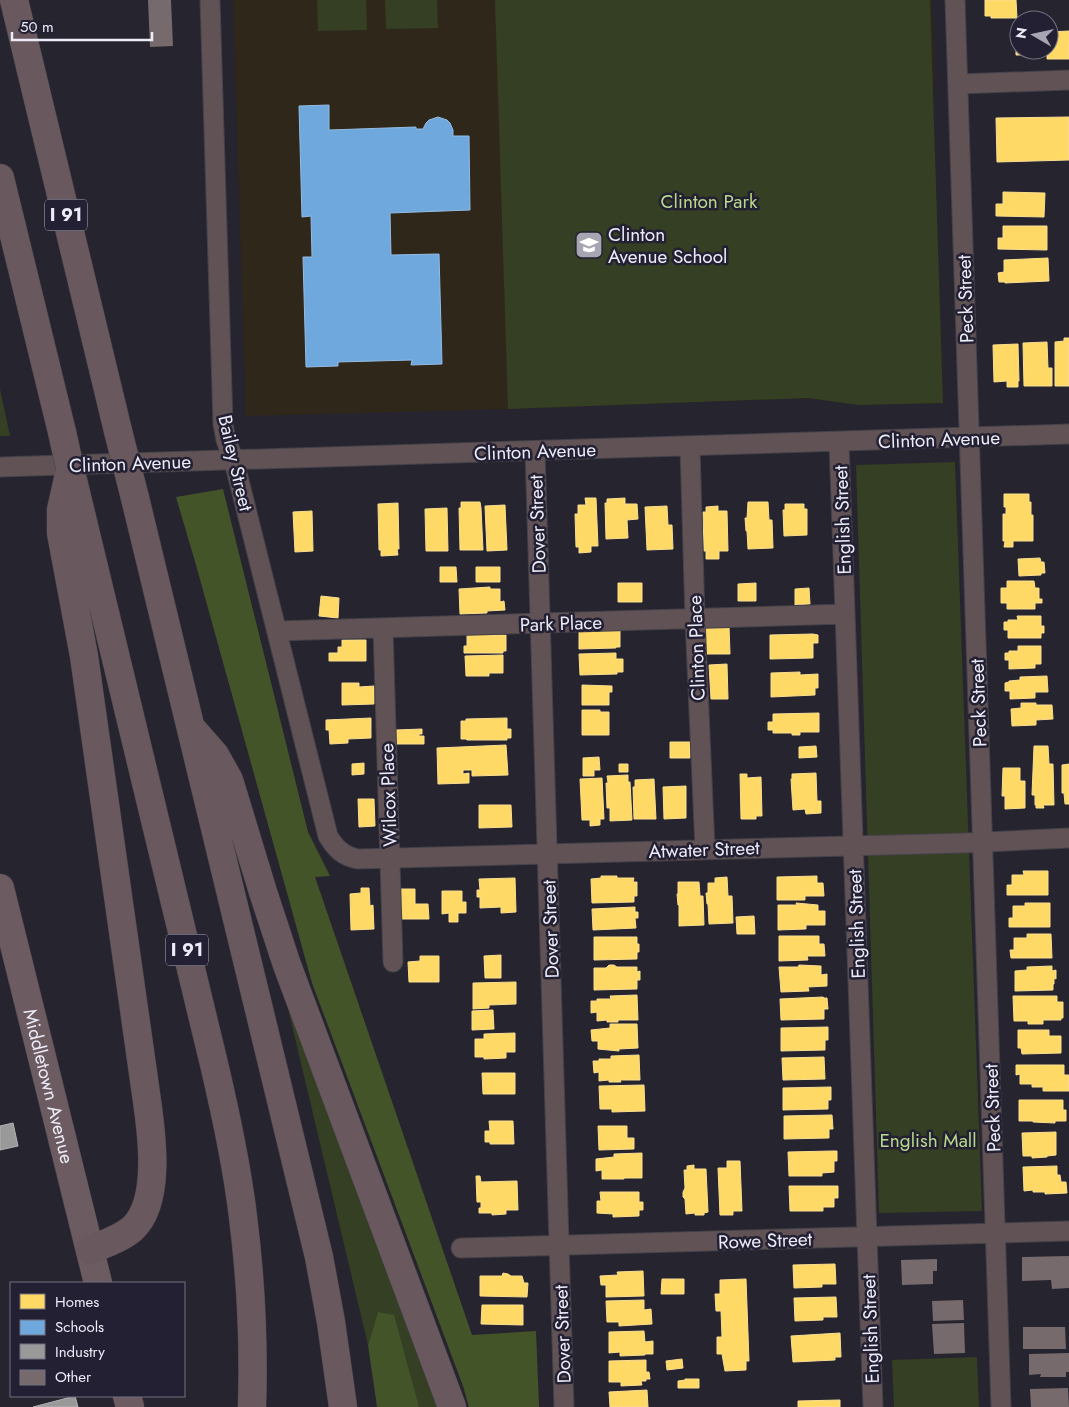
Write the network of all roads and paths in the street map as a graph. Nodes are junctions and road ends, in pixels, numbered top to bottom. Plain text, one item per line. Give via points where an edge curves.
1 (14, 0) edge
2 (210, 0) edge
3 (955, 0) edge
4 (1069, 80) edge
5 (958, 84) junction
6 (0, 178) edge
7 (1069, 434) edge
8 (969, 438) junction
9 (839, 442) junction
10 (690, 446) junction
11 (535, 451) junction
12 (234, 460) junction
13 (0, 467) edge
14 (70, 499) junction
15 (845, 614) junction
16 (695, 619) junction
17 (540, 623) junction
18 (383, 628) junction
19 (277, 632) junction
20 (190, 727) junction
21 (1069, 838) edge
22 (983, 842) junction
23 (853, 845) junction
24 (705, 850) junction
25 (340, 852) joint
26 (548, 854) junction
27 (390, 858) junction
28 (0, 888) edge
29 (393, 962) dead end
30 (1069, 1231) edge
31 (996, 1234) junction
32 (867, 1237) junction
33 (560, 1245) junction
34 (461, 1248) dead end
35 (90, 1250) junction
36 (98, 1282) edge
37 (252, 1407) edge
38 (342, 1407) edge
39 (452, 1407) edge
40 (564, 1407) edge
41 (873, 1407) edge
42 (1001, 1407) edge

1 - 20 highway, I 91, bridge
2 - 12 street, Bailey Street via 223,423
3 - 5 street, Peck Street
4 - 5 street
5 - 8 street, Peck Street
6 - 14 highway, bridge via 70,468
7 - 8 street, Clinton Avenue
8 - 9 street, Clinton Avenue
8 - 22 street, Peck Street
9 - 10 street, Clinton Avenue
9 - 15 street, English Street
10 - 11 street, Clinton Avenue
10 - 16 street, Clinton Place
11 - 12 street, Clinton Avenue
11 - 17 street, Dover Street
12 - 13 street, Clinton Avenue
12 - 19 street, Bailey Street
14 - 35 highway via 61,516 61,533 84,656 152,1141 150,1187 143,1213 126,1233
14 - 37 highway, I 91 via 230,1137 243,1216 250,1290
15 - 16 street, Park Place
15 - 23 street, English Street
16 - 17 street, Park Place
16 - 24 street, Clinton Place
17 - 18 street, Park Place
17 - 26 street, Dover Street
18 - 19 street, Park Place
18 - 27 street, Wilcox Place
19 - 25 street, Bailey Street via 328,836
20 - 38 highway, I 91 via 319,1257 333,1330
20 - 39 highway via 215,755 229,780 284,958
21 - 22 street, Atwater Street
22 - 23 street, Atwater Street
22 - 31 street, Peck Street
23 - 24 street, Atwater Street
23 - 32 street, English Street
24 - 26 street, Atwater Street
25 - 27 street, Atwater Street via 358,859
26 - 27 street, Atwater Street
26 - 33 street, Dover Street
27 - 29 street, Wilcox Place
28 - 35 main road, Middletown Avenue
30 - 31 street, Rowe Street
31 - 32 street, Rowe Street
31 - 42 street, Peck Street
32 - 33 street, Rowe Street
32 - 41 street, English Street
33 - 34 street, Rowe Street
33 - 40 street, Dover Street
35 - 36 main road, Middletown Avenue

